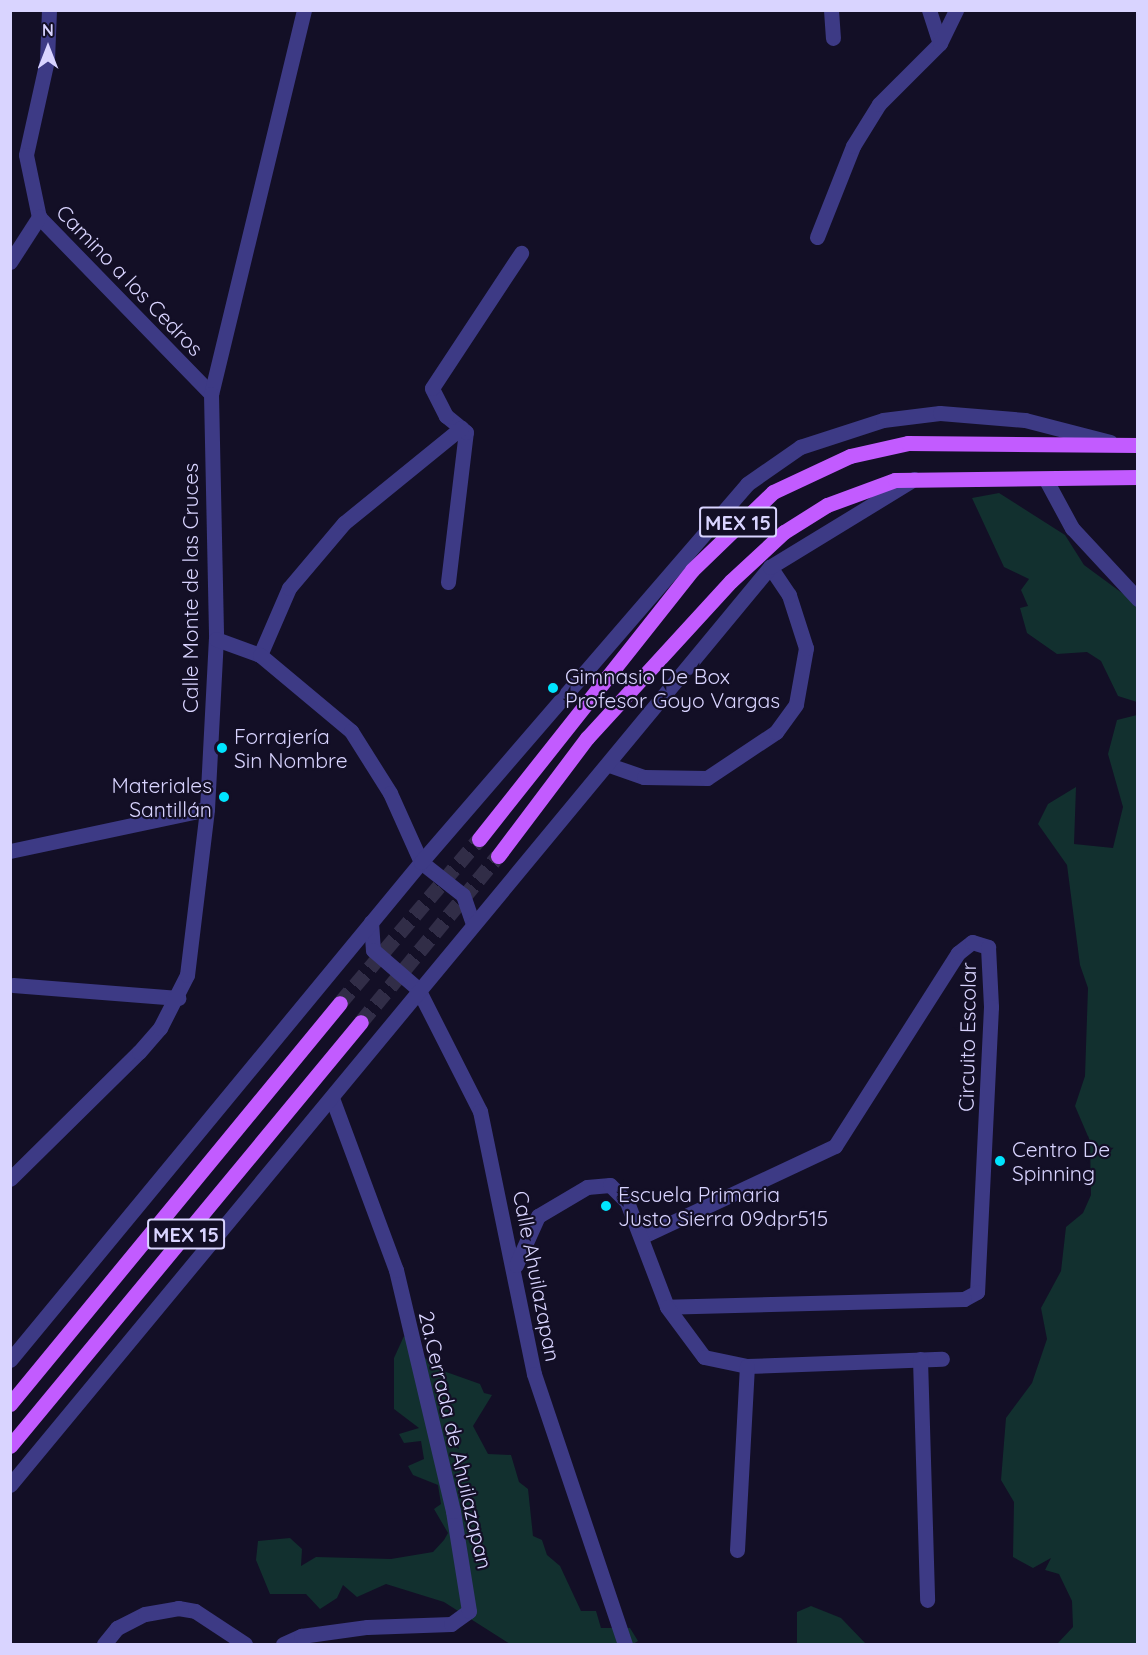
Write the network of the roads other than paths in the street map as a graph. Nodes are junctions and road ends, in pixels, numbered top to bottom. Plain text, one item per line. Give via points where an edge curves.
1 (49, 10) edge
2 (304, 10) edge
3 (831, 10) edge
4 (929, 10) edge
5 (956, 10) edge
6 (833, 38) dead end
7 (940, 43) junction
8 (39, 217) junction
9 (817, 237) dead end
10 (521, 253) dead end
11 (10, 262) edge
12 (211, 394) junction
13 (461, 428) junction
14 (1132, 446) edge
15 (1137, 477) edge
16 (914, 479) junction
17 (1046, 480) junction
18 (770, 567) junction
19 (448, 582) dead end
20 (1137, 599) edge
21 (216, 639) junction
22 (260, 655) junction
23 (609, 765) junction
24 (207, 809) junction
25 (10, 835) edge
26 (479, 839) tunnel mouth
27 (12, 851) edge
28 (498, 856) tunnel mouth
29 (421, 862) junction
30 (371, 922) junction
31 (473, 924) junction
32 (13, 985) dead end
33 (418, 989) junction
34 (178, 998) junction
35 (340, 1003) tunnel mouth
36 (361, 1022) tunnel mouth
37 (332, 1098) junction
38 (10, 1179) edge
39 (643, 1236) junction
40 (515, 1268) junction
41 (667, 1307) junction
42 (920, 1359) junction
43 (942, 1359) dead end
44 (10, 1360) edge
45 (747, 1366) junction
46 (10, 1404) edge
47 (10, 1446) edge
48 (10, 1485) edge
49 (737, 1550) dead end
50 (927, 1600) dead end
51 (104, 1644) edge
52 (245, 1644) edge
53 (283, 1644) edge
54 (625, 1644) edge

1 - 8 street, Camino a los Cedros via 47,60 26,155
2 - 12 street, Calle Monte de las Cruces
3 - 6 street
4 - 7 street
5 - 7 street
7 - 9 street via 879,104 853,146
8 - 11 street
8 - 12 street, Camino a los Cedros
10 - 13 street via 432,388 446,416
12 - 21 street, Calle Monte de las Cruces
13 - 19 street via 466,432
13 - 22 street via 344,523 289,588
14 - 26 main road, MEX 15 via 908,443 850,456 773,492 692,570
14 - 29 street via 1025,420 940,413 883,420 800,447 747,484 710,520
15 - 17 main road, MEX 15
16 - 17 main road, MEX 15
16 - 18 street
16 - 28 main road, MEX 15 via 872,487 827,505 758,553 587,738
17 - 20 street via 1072,528
18 - 23 street
18 - 23 street via 789,595 806,648 796,704 776,732 707,778 644,777
21 - 22 street
21 - 24 street, Calle Monte de las Cruces
22 - 29 street via 351,731 390,793
23 - 31 street
24 - 27 street
24 - 34 street, Calle Monte de las Cruces via 195,944
25 - 27 street
29 - 30 street
29 - 31 street via 463,895
30 - 33 street via 373,950
30 - 44 street
31 - 33 street
32 - 34 street
33 - 37 street
33 - 40 street, Calle Ahuilazapan via 474,1095
34 - 38 street, Calle Monte de las Cruces via 139,1052
35 - 46 main road, MEX 15
36 - 47 main road, MEX 15
37 - 48 street
37 - 53 street, 2a.Cerrada de Ahuilazapan via 396,1270 453,1511 469,1611 451,1624 367,1627 301,1636
39 - 40 street via 618,1190 587,1187 538,1216
39 - 41 street
39 - 41 street, Circuito Escolar via 835,1146 958,953 972,942 988,947 991,1007 977,1292 964,1299
40 - 54 street, Calle Ahuilazapan via 534,1374
41 - 45 street via 704,1357
42 - 43 street
42 - 45 street
42 - 50 street
45 - 49 street
51 - 52 street via 117,1628 145,1614 178,1608 195,1611

